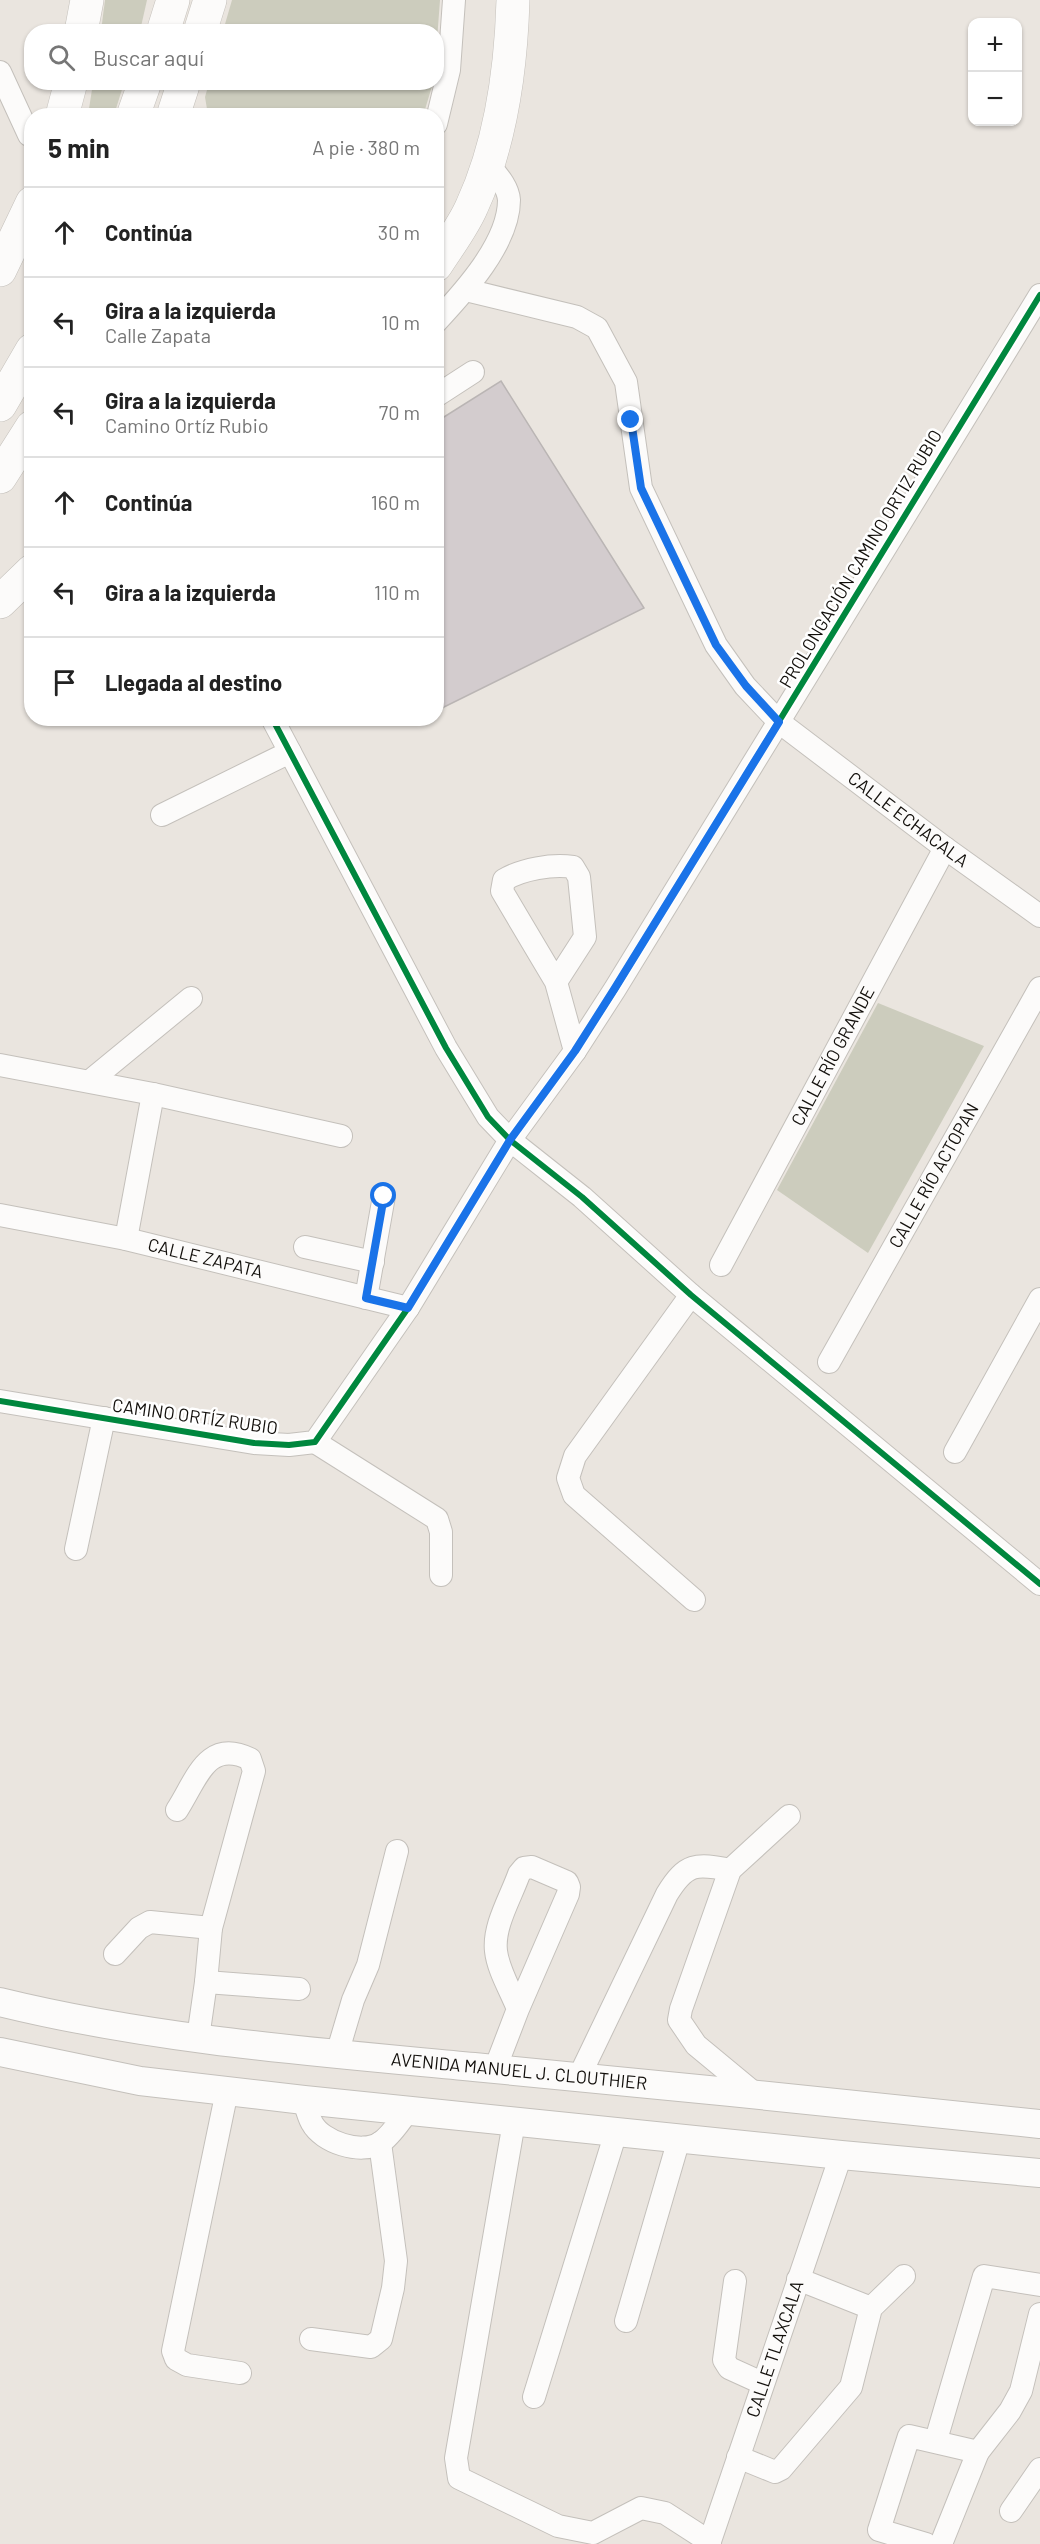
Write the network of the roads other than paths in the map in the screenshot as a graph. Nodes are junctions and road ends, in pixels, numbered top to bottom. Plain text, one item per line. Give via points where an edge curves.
1 (87, 0) edge
2 (172, 0) edge
3 (211, 0) edge
4 (454, 0) edge
5 (513, 0) edge
6 (82, 24) edge
7 (165, 24) edge
8 (203, 24) edge
9 (207, 24) edge
10 (0, 72) edge
11 (69, 90) edge
12 (142, 90) edge
13 (181, 90) edge
14 (197, 90) edge
15 (64, 108) edge
16 (136, 108) edge
17 (176, 108) edge
18 (195, 108) edge
19 (440, 108) edge
20 (24, 124) edge
21 (488, 164) junction
22 (24, 220) edge
23 (444, 252) edge
24 (0, 270) edge
25 (466, 290) junction
26 (1038, 301) edge
27 (444, 313) edge
28 (24, 364) edge
29 (473, 372) dead end
30 (444, 391) edge
31 (0, 405) edge
32 (24, 440) edge
33 (0, 477) edge
34 (24, 579) edge
35 (0, 602) edge
36 (779, 722) junction
37 (276, 726) edge
38 (290, 752) junction
39 (162, 815) dead end
40 (945, 848) junction
41 (1040, 916) edge
42 (556, 982) junction
43 (1040, 988) edge
44 (190, 998) dead end
45 (575, 1051) junction
46 (0, 1065) edge
47 (90, 1081) junction
48 (153, 1094) junction
49 (341, 1136) dead end
50 (510, 1140) junction
51 (384, 1196) dead end
52 (0, 1215) edge
53 (126, 1239) junction
54 (305, 1246) dead end
55 (373, 1262) junction
56 (721, 1265) dead end
57 (691, 1295) junction
58 (366, 1298) junction
59 (1040, 1299) edge
60 (408, 1308) junction
61 (829, 1362) dead end
62 (0, 1401) edge
63 (104, 1418) junction
64 (315, 1442) junction
65 (956, 1452) dead end
66 (76, 1549) dead end
67 (441, 1575) dead end
68 (1040, 1584) edge
69 (694, 1600) dead end
70 (177, 1810) dead end
71 (789, 1816) dead end
72 (397, 1851) dead end
73 (730, 1870) junction
74 (211, 1928) junction
75 (115, 1954) dead end
76 (206, 1982) junction
77 (299, 1989) dead end
78 (0, 2002) edge
79 (518, 2009) junction
80 (198, 2038) junction
81 (0, 2052) edge
82 (337, 2054) junction
83 (495, 2069) junction
84 (579, 2077) junction
85 (227, 2091) junction
86 (754, 2093) junction
87 (304, 2100) junction
88 (408, 2111) junction
89 (514, 2122) junction
90 (1040, 2124) edge
91 (616, 2132) junction
92 (679, 2139) junction
93 (380, 2143) junction
94 (841, 2156) junction
95 (1040, 2173) edge
96 (904, 2276) dead end
97 (798, 2279) junction
98 (735, 2281) dead end
99 (1040, 2285) edge
100 (871, 2308) junction
101 (1040, 2314) edge
102 (626, 2320) dead end
103 (311, 2339) dead end
104 (240, 2373) dead end
105 (762, 2383) junction
106 (534, 2397) dead end
107 (936, 2440) junction
108 (978, 2452) junction
109 (738, 2457) junction
110 (1040, 2469) edge
111 (1011, 2511) dead end
112 (709, 2543) edge
113 (926, 2544) edge
114 (941, 2544) edge

1 - 6 highway
2 - 7 highway
3 - 8 highway
3 - 9 highway
4 - 19 street via 449,70
5 - 21 highway via 512,46
10 - 20 street
11 - 15 highway
12 - 16 highway
13 - 17 highway
14 - 18 highway
21 - 23 highway via 472,207
21 - 25 street via 509,198 505,222
22 - 24 highway
25 - 27 street
25 - 36 street, CALLE ECHACALA via 577,317 597,328 626,381 641,488 716,645
26 - 36 street, PROLONGACIÓN CAMINO ORTIZ RUBIO
28 - 31 highway
29 - 30 street
32 - 33 highway
34 - 35 highway
36 - 40 street, CALLE ECHACALA
36 - 45 street, PROLONGACIÓN CAMINO ORTIZ RUBIO
37 - 38 street
38 - 39 street
38 - 50 street via 466,1084 488,1117
40 - 41 street, CALLE ECHACALA
40 - 56 street, CALLE RÍO GRANDE
42 - 42 street via 585,937 579,877 573,867 513,874 504,880 502,891
42 - 45 street
43 - 61 street, CALLE RÍO ACTOPAN
44 - 47 street
45 - 50 street, PROLONGACIÓN CAMINO ORTIZ RUBIO
46 - 47 street
47 - 48 street
48 - 49 street
48 - 53 street
50 - 57 street via 582,1197
50 - 60 street
51 - 55 street
52 - 53 street, CALLE ZAPATA
53 - 58 street, CALLE ZAPATA
54 - 55 street
55 - 58 street
57 - 68 street
57 - 69 street via 575,1456 568,1478 574,1495
58 - 60 street, CALLE ZAPATA
59 - 65 street
60 - 64 street
62 - 63 street, CAMINO ORTÍZ RUBIO
63 - 64 street, CAMINO ORTÍZ RUBIO via 254,1443
63 - 66 street
64 - 67 street via 436,1520 441,1532
70 - 74 street via 211,1757 221,1752 238,1753 250,1759 254,1771
71 - 73 street
72 - 82 street via 368,1965
73 - 84 street via 706,1865 691,1867 678,1876
73 - 86 street via 680,2020 696,2045
74 - 75 street via 150,1923 139,1928
74 - 76 street
76 - 77 street
76 - 80 street
78 - 80 main road, AVENIDA MANUEL J. CLOUTHIER via 68,2019
79 - 79 street via 569,1887 567,1882 532,1867 519,1874 496,1942 496,1953
79 - 83 street
80 - 82 main road, AVENIDA MANUEL J. CLOUTHIER
81 - 85 main road via 140,2081
82 - 83 main road, AVENIDA MANUEL J. CLOUTHIER
83 - 84 main road, AVENIDA MANUEL J. CLOUTHIER
84 - 86 main road, AVENIDA MANUEL J. CLOUTHIER
85 - 87 main road
85 - 104 street via 173,2351 176,2359 187,2365
86 - 90 main road, AVENIDA MANUEL J. CLOUTHIER
87 - 88 main road
87 - 93 street via 312,2123 321,2134 350,2146 371,2147
88 - 89 main road
88 - 93 street
89 - 91 main road
89 - 112 street via 456,2458 459,2478 558,2526 593,2534 641,2508 665,2513
91 - 92 main road
91 - 106 street
92 - 94 main road
92 - 102 street
93 - 103 street via 396,2261 381,2339 370,2347
94 - 95 main road
94 - 97 street, CALLE TLAXCALA
96 - 100 street
97 - 100 street
97 - 105 street, CALLE TLAXCALA
98 - 105 street via 724,2360 729,2368
99 - 107 street via 984,2276
100 - 109 street via 851,2387 789,2460 775,2472
101 - 108 street via 1021,2391
105 - 109 street, CALLE TLAXCALA
107 - 108 street
107 - 113 street via 909,2436 879,2530
108 - 114 street
109 - 112 street, CALLE TLAXCALA
110 - 111 street

